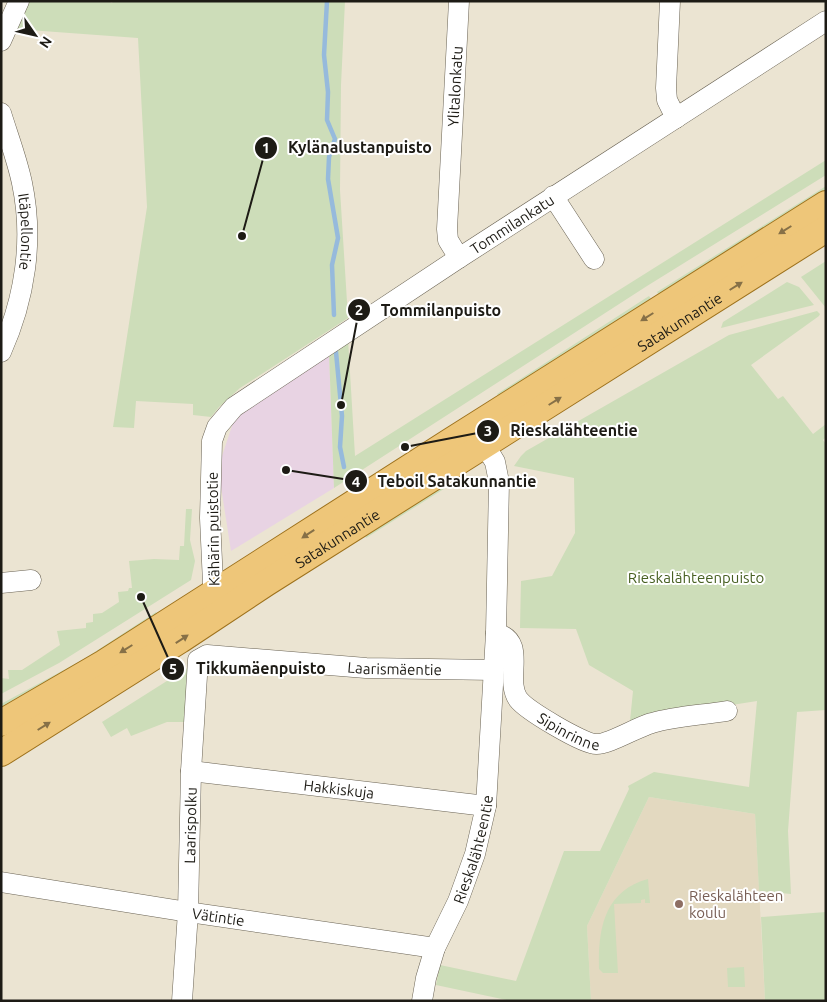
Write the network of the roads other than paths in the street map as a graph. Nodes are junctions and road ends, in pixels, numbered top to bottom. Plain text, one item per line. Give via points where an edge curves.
1 (19, 1) edge
2 (459, 1) edge
3 (670, 1) edge
4 (826, 21) edge
5 (1, 41) edge
6 (1, 113) edge
7 (676, 118) junction
8 (553, 196) junction
9 (826, 204) edge
10 (826, 229) edge
11 (459, 258) junction
12 (594, 259) dead end
13 (1, 352) edge
14 (480, 436) junction
15 (212, 441) joint
16 (31, 580) dead end
17 (1, 583) edge
18 (214, 605) junction
19 (496, 633) junction
20 (207, 655) joint
21 (494, 670) junction
22 (727, 711) dead end
23 (1, 724) edge
24 (2, 752) edge
25 (191, 771) junction
26 (486, 806) junction
27 (1, 882) edge
28 (188, 912) junction
29 (435, 948) junction
30 (182, 1001) edge
31 (422, 1001) edge

1 - 5 street
2 - 11 street, Ylitalonkatu via 447,229 448,240
3 - 7 street via 666,88 667,100
4 - 7 street, Tommilankatu
6 - 13 street, Itäpellontie via 22,182 28,224 28,250 20,300
7 - 8 street, Tommilankatu
8 - 11 street, Tommilankatu
8 - 12 street
9 -> 14 main road, Satakunnantie
14 -> 10 main road, Satakunnantie
11 - 15 street, Tommilankatu via 234,407 217,428
14 - 18 main road, Satakunnantie
14 - 19 street, Rieskalähteentie via 495,462 499,482
15 - 18 street, Kähärin puistotie via 210,518
16 - 17 street
18 -> 23 main road, Satakunnantie via 104,663
24 -> 18 main road, Satakunnantie
19 - 21 street, Rieskalähteentie
19 - 22 street, Sipinrinne via 504,635 514,650 514,688 518,698 539,716 594,744 605,744 639,726 655,722
20 - 21 street, Laarismäentie via 366,668
20 - 25 street, Laarispolku via 198,660
21 - 26 street, Rieskalähteentie
25 - 26 street, Hakkiskuja
25 - 28 street, Laarispolku
26 - 29 street, Rieskalähteentie via 481,832 458,901
27 - 28 street, Vätintie
28 - 29 street, Vätintie
28 - 30 street, Laarispolku
29 - 31 street, Rieskalähteentie

